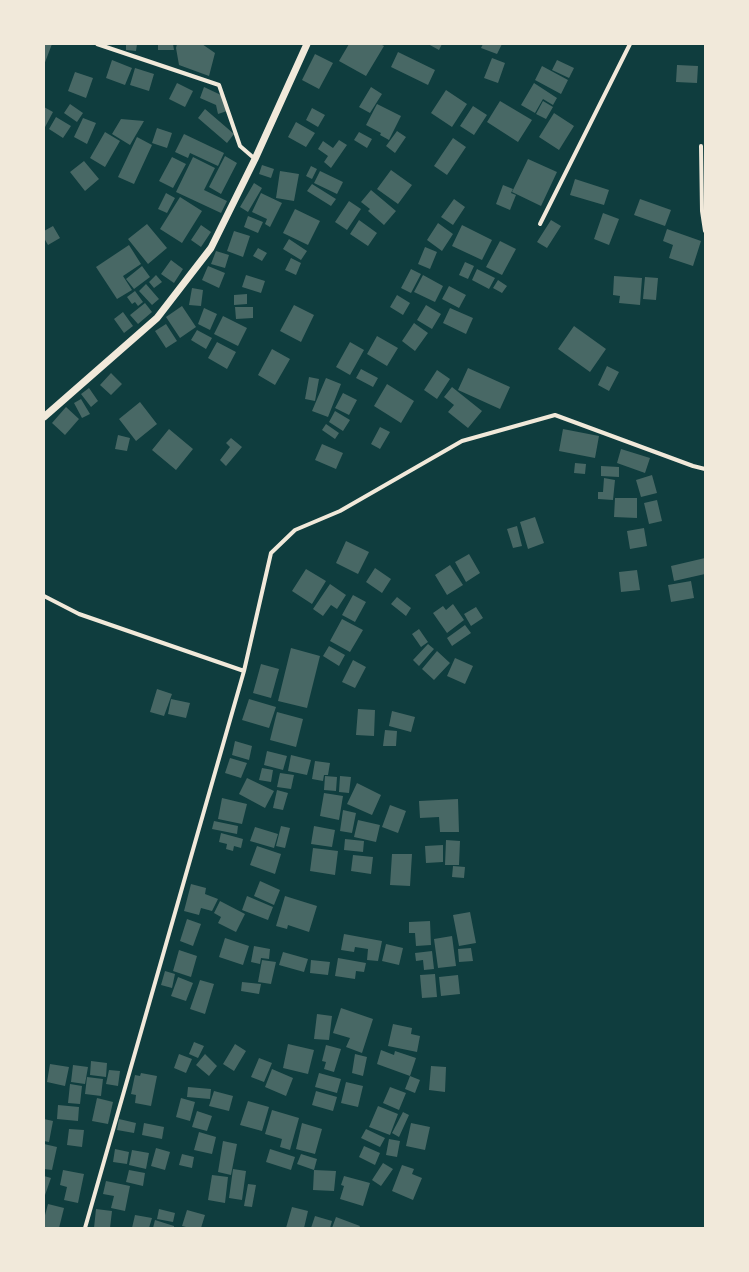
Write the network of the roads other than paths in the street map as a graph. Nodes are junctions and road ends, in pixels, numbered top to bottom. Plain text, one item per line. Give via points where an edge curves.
1 (97, 44) edge
2 (307, 44) edge
3 (630, 44) edge
4 (701, 146) dead end
5 (255, 160) junction
6 (540, 224) dead end
7 (705, 231) edge
8 (44, 417) edge
9 (705, 469) edge
10 (44, 596) edge
11 (244, 671) junction
12 (85, 1228) edge

1 - 5 street via 219,85 240,146
2 - 5 street
3 - 6 street
4 - 7 street via 702,211
5 - 8 street via 211,248 157,318
9 - 11 street via 555,415 462,441 340,511 296,530 271,553
10 - 11 street via 79,614
11 - 12 street

